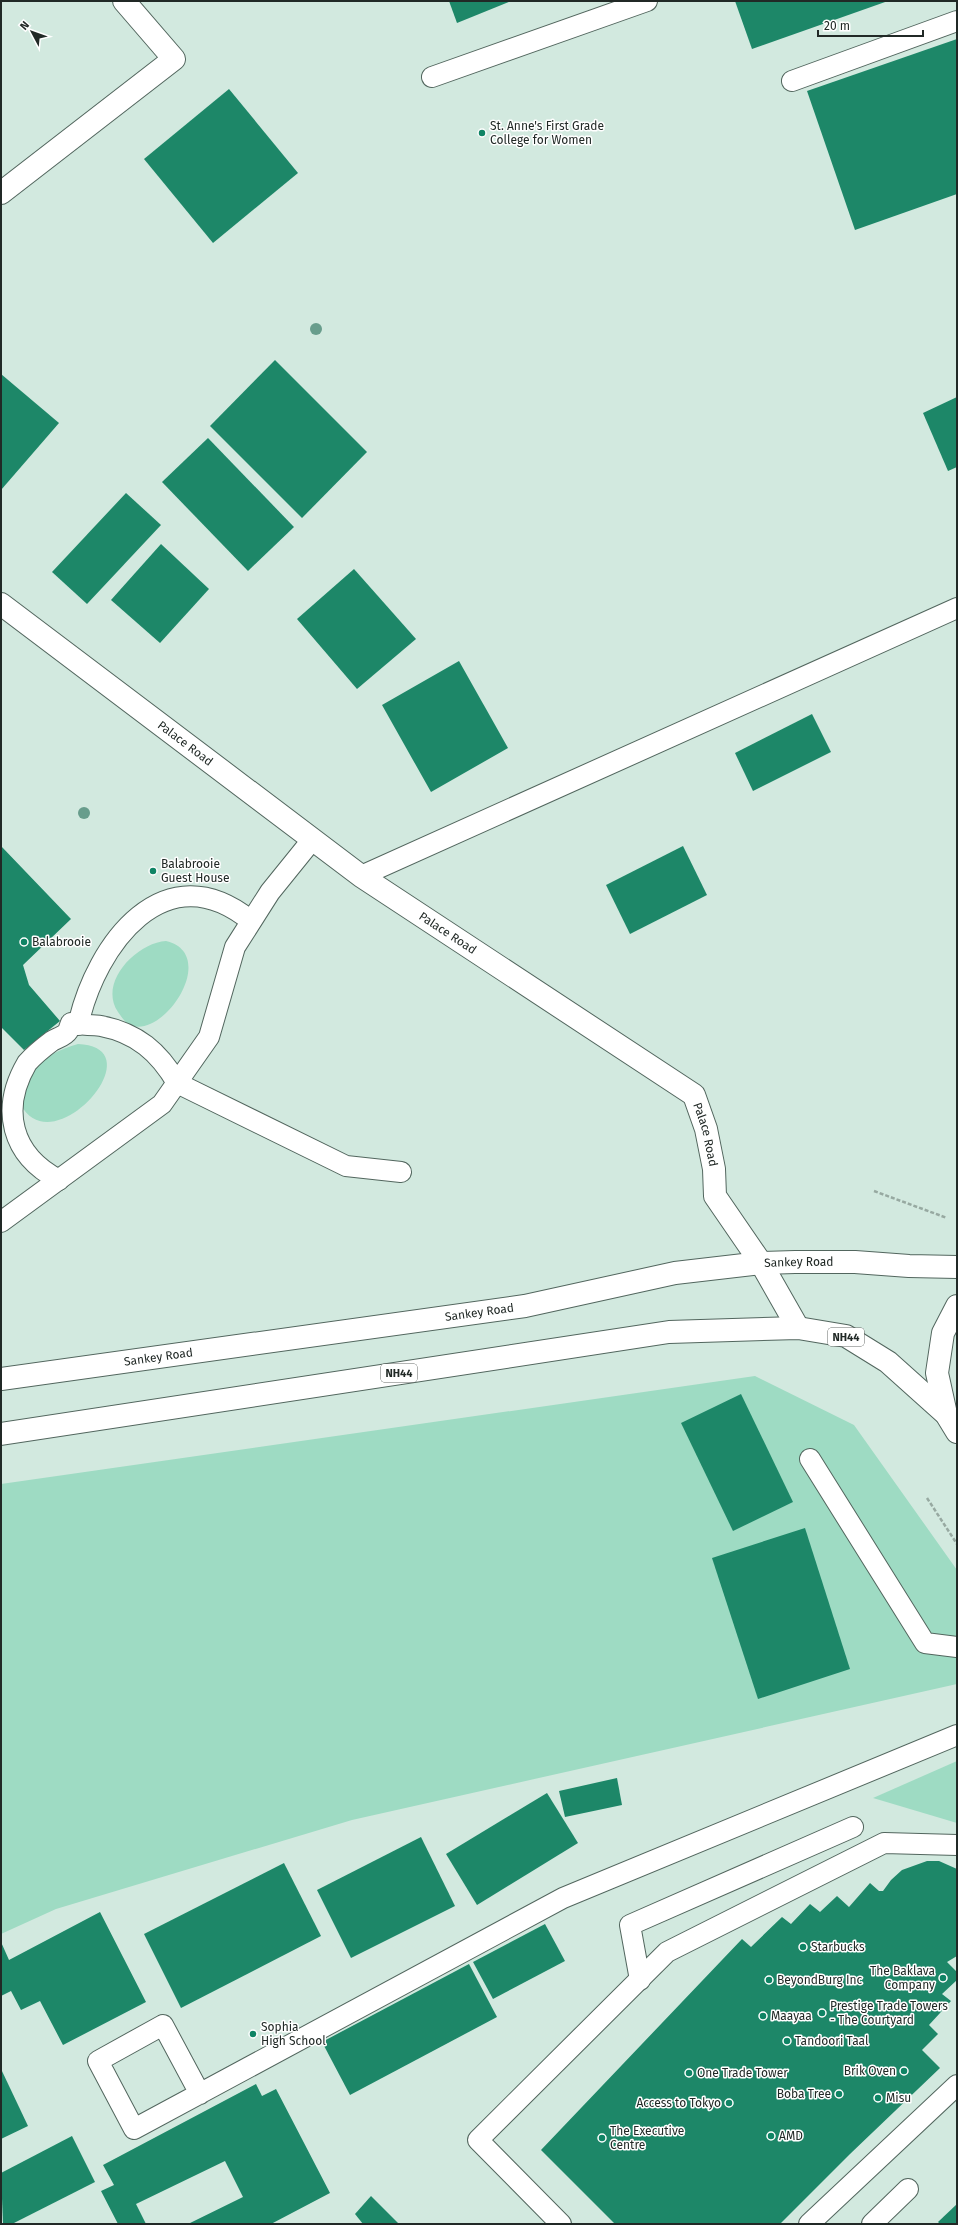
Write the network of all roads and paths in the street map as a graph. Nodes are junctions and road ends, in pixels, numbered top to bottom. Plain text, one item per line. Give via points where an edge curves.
1 (124, 1) edge
2 (647, 1) edge
3 (957, 21) edge
4 (432, 77) dead end
5 (792, 81) dead end
6 (1, 193) edge
7 (1, 604) edge
8 (957, 608) edge
9 (312, 840) junction
10 (361, 876) junction
11 (251, 922) junction
12 (78, 1025) junction
13 (177, 1083) junction
14 (401, 1172) dead end
15 (59, 1180) junction
16 (874, 1191) dead end
17 (947, 1218) dead end
18 (1, 1222) edge
19 (761, 1263) junction
20 (957, 1267) edge
21 (957, 1306) edge
22 (798, 1328) junction
23 (1, 1380) edge
24 (952, 1423) edge
25 (1, 1434) edge
26 (810, 1459) dead end
27 (927, 1498) dead end
28 (957, 1544) edge
29 (957, 1647) edge
30 (957, 1734) edge
31 (853, 1827) dead end
32 (957, 1845) edge
33 (640, 1980) junction
34 (957, 2086) edge
35 (200, 2094) junction
36 (908, 2189) dead end
37 (561, 2224) edge
38 (809, 2224) edge
39 (872, 2224) edge

1 - 6 main road via 174,59
2 - 4 lane
3 - 5 lane
7 - 9 main road, Palace Road
8 - 10 lane
9 - 10 main road, Palace Road
9 - 11 lane via 270,892
10 - 19 main road, Palace Road via 694,1095 706,1129 714,1169 715,1196
11 - 12 lane via 221,901 204,897 186,896 150,907 114,943 100,965 83,1004
11 - 13 lane via 234,947 209,1037
12 - 13 lane via 112,1028 132,1035 151,1048 166,1064
12 - 15 lane via 71,1023 68,1032 28,1062 16,1081 7,1116 12,1133 24,1152 44,1172
13 - 14 lane via 346,1166
13 - 15 lane via 162,1104
15 - 18 lane
16 - 17 path
19 - 20 main road, Sankey Road via 855,1262
19 - 22 main road, Palace Road
19 - 23 main road, Sankey Road via 675,1273 525,1306
21 - 24 main road via 943,1333 937,1373
22 - 24 main road, NH44 via 846,1336 888,1362
22 - 25 main road, NH44 via 669,1332
26 - 29 lane via 925,1643
27 - 28 path
30 - 35 lane via 563,1898
31 - 33 lane via 630,1925
32 - 33 lane via 884,1843 667,1952
33 - 37 lane via 478,2140
34 - 38 lane
35 - 35 lane via 134,2129 98,2061 163,2025
36 - 39 lane

